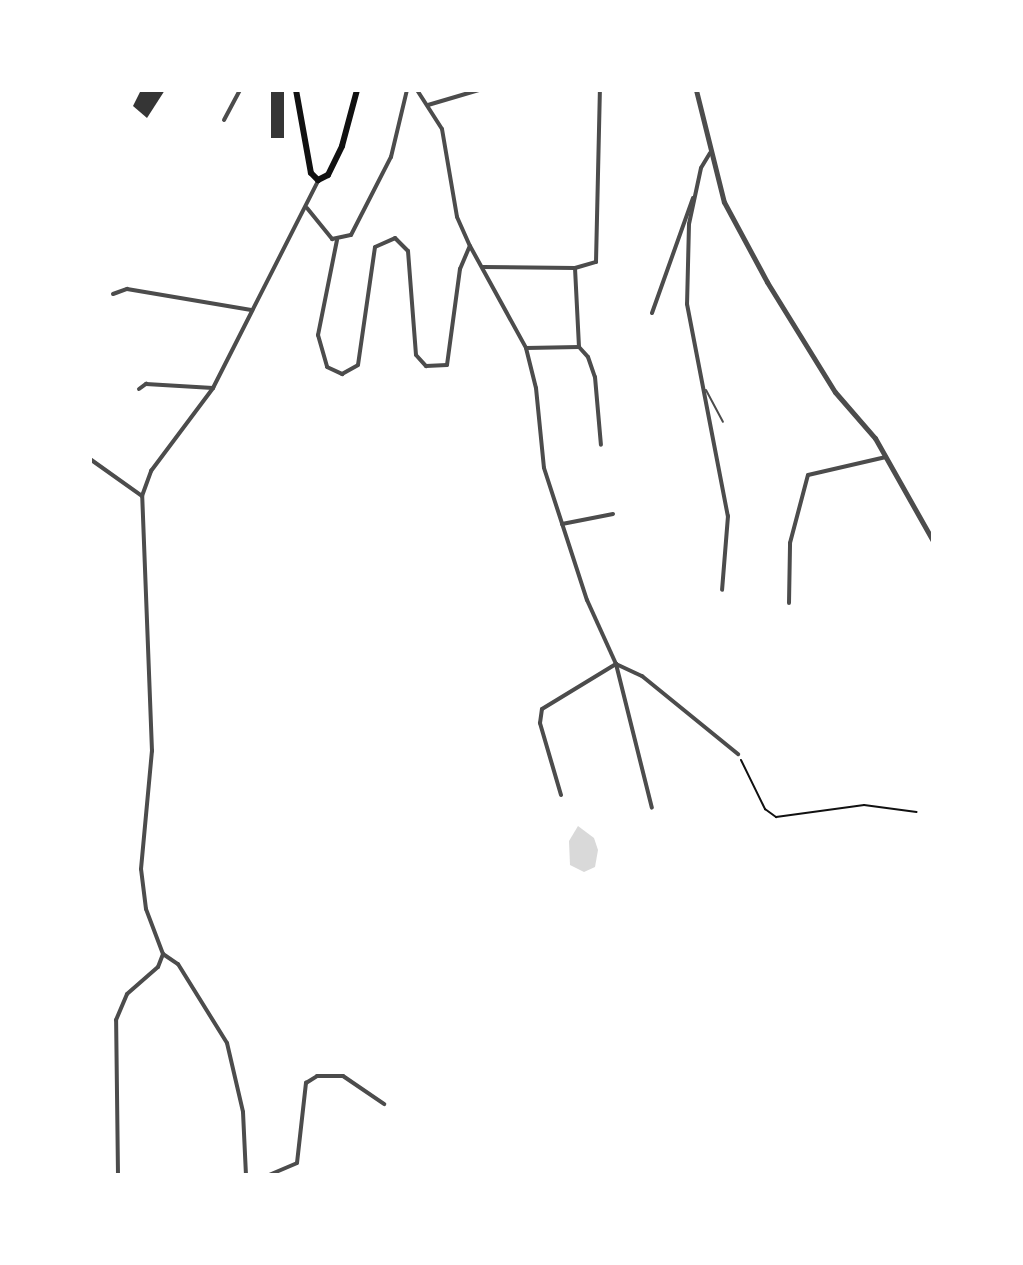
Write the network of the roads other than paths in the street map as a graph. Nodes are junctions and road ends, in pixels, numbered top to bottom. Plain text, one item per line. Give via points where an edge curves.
1 (240, 90) edge
2 (296, 90) edge
3 (357, 90) edge
4 (407, 90) edge
5 (417, 90) edge
6 (479, 90) edge
7 (600, 90) edge
8 (696, 90) edge
9 (428, 105) junction
10 (224, 120) dead end
11 (710, 153) junction
12 (318, 180) junction
13 (694, 196) junction
14 (307, 208) junction
15 (337, 240) junction
16 (470, 246) junction
17 (483, 267) junction
18 (575, 268) junction
19 (113, 294) dead end
20 (251, 310) junction
21 (652, 313) dead end
22 (579, 347) junction
23 (526, 348) junction
24 (213, 388) junction
25 (139, 389) dead end
26 (706, 390) junction
27 (723, 422) dead end
28 (601, 445) dead end
29 (886, 457) junction
30 (90, 459) edge
31 (142, 496) junction
32 (613, 514) dead end
33 (562, 524) junction
34 (933, 541) edge
35 (722, 590) dead end
36 (789, 603) dead end
37 (616, 664) junction
38 (738, 754) road end
39 (561, 795) dead end
40 (652, 808) dead end
41 (163, 954) junction
42 (384, 1104) dead end
43 (118, 1175) edge
44 (247, 1175) edge
45 (269, 1175) edge
46 (601, 1175) edge
47 (612, 1175) edge

1 - 10 street
2 - 12 main road via 311,173
3 - 12 main road via 342,146 328,175
4 - 15 street via 391,157 351,235
5 - 9 street
6 - 9 street
7 - 18 street via 596,262
8 - 11 street
9 - 16 street via 442,129 457,217
11 - 13 street
11 - 29 street via 724,202 767,282 835,392
12 - 14 street
13 - 21 street via 683,213
13 - 26 street via 687,304 690,341
14 - 15 street
14 - 20 street
15 - 16 street via 318,335 327,367 342,374 358,365 375,247 395,238 408,251 416,355 426,366 447,365 460,269
16 - 17 street
17 - 18 street
17 - 23 street
18 - 22 street
19 - 20 street via 127,289
20 - 24 street
22 - 23 street
22 - 28 street via 595,377
23 - 33 street via 544,468
24 - 25 street via 146,384
24 - 31 street via 151,471
26 - 27 lane
26 - 35 street via 728,516
29 - 34 street
29 - 36 street via 808,475 790,543
30 - 31 street
31 - 41 street via 152,751 141,869 146,909
32 - 33 street
33 - 37 street via 587,600
37 - 38 street via 642,676
37 - 39 street via 542,709 540,723
37 - 40 street
41 - 43 street via 158,967 127,994 116,1020
41 - 44 street via 178,964 227,1043 243,1112
42 - 45 street via 343,1076 317,1076 306,1083 297,1163
46 - 47 street

